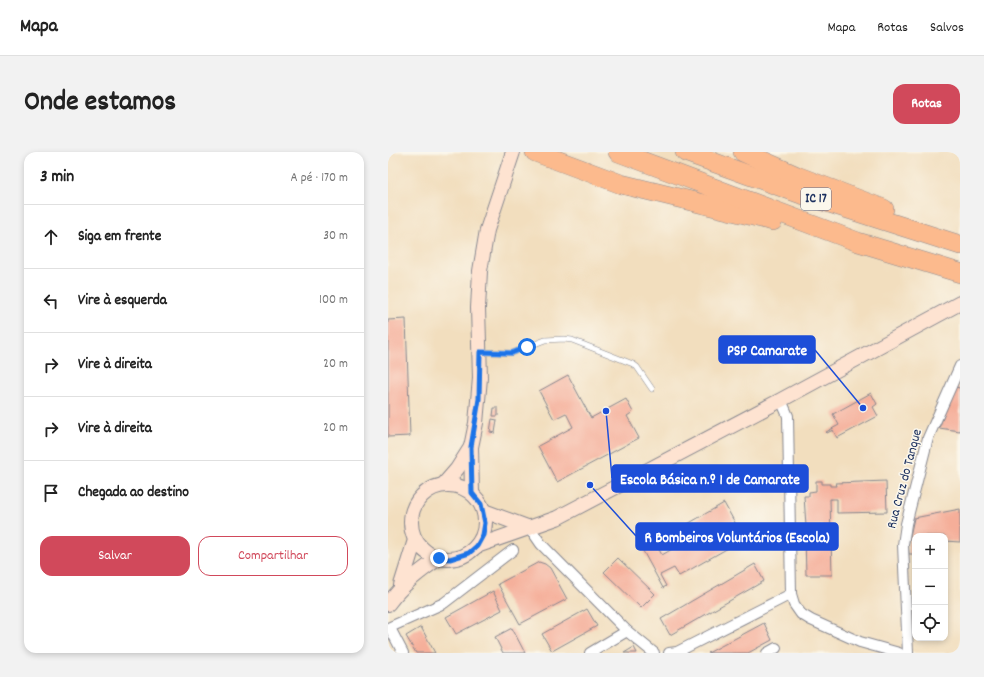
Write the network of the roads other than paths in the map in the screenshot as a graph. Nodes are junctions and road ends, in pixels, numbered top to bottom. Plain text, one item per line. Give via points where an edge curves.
1 (513, 152) edge
2 (535, 152) edge
3 (618, 152) edge
4 (685, 152) edge
5 (743, 152) edge
6 (858, 242) junction
7 (949, 242) edge
8 (960, 273) edge
9 (960, 303) edge
10 (480, 352) junction
11 (960, 366) edge
12 (652, 389) dead end
13 (781, 400) junction
14 (471, 447) junction
15 (444, 484) junction
16 (472, 493) junction
17 (484, 511) junction
18 (530, 528) junction
19 (414, 540) junction
20 (477, 546) junction
21 (513, 550) dead end
22 (439, 558) junction
23 (400, 588) junction
24 (791, 594) junction
25 (388, 604) edge
26 (389, 628) edge
27 (626, 631) junction
28 (596, 652) edge
29 (403, 653) edge
30 (654, 653) edge
31 (669, 653) edge
32 (899, 653) edge
33 (908, 653) edge

1 - 10 street via 487,230 480,271
2 - 6 highway via 621,184
3 - 6 highway, IC 17
4 - 7 highway, IC 17 via 801,194
5 - 7 highway via 797,176 896,213
6 - 8 highway, IC 17
9 - 13 street
10 - 12 lane via 512,353 545,340 572,340 638,367
10 - 14 street via 479,399
11 - 33 street, Rua Cruz do Tanque via 928,438 906,524 903,544
13 - 18 street via 557,518
13 - 24 street via 788,416
14 - 15 street
14 - 16 street
15 - 16 street via 464,488
15 - 19 street via 427,491 414,504 410,516
16 - 17 street
17 - 18 street
17 - 20 street via 483,535
18 - 20 street
18 - 27 street via 541,544
19 - 22 street via 429,554
19 - 23 street
20 - 22 street via 460,557
21 - 26 street via 444,604
22 - 23 street via 414,574
23 - 25 street
24 - 31 street via 677,652
24 - 32 street via 801,614 811,620 860,642
26 - 29 street
27 - 28 street
27 - 30 street

